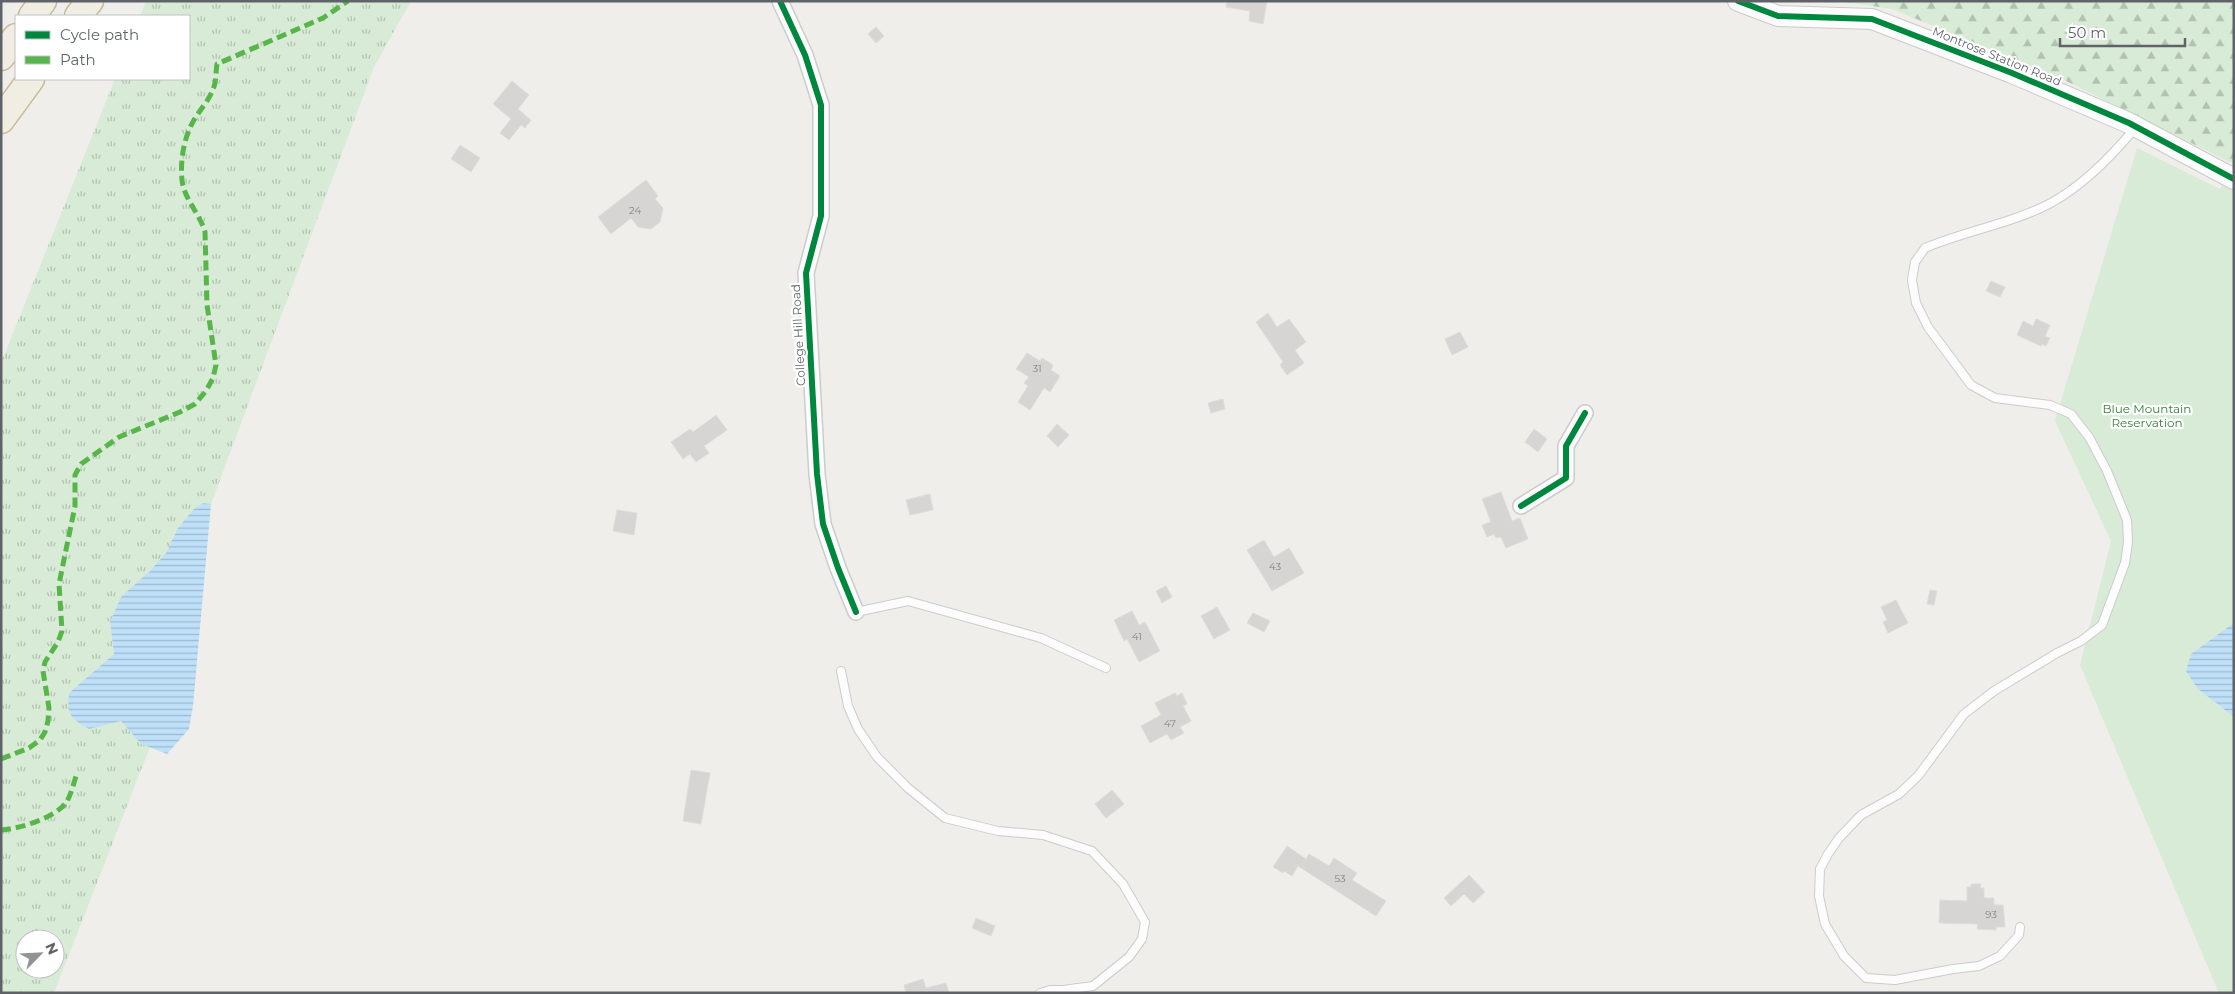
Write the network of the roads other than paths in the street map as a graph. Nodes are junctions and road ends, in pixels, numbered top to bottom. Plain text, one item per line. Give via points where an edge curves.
1 (43, 1) edge
2 (90, 1) edge
3 (780, 1) edge
4 (1738, 1) edge
5 (33, 15) edge
6 (79, 15) edge
7 (15, 38) edge
8 (1, 57) edge
9 (30, 80) edge
10 (1, 120) edge
11 (2136, 126) junction
12 (2234, 179) edge
13 (1585, 414) dead end
14 (1521, 506) dead end
15 (856, 612) joint
16 (1106, 668) dead end
17 (841, 671) dead end
18 (2020, 926) dead end
19 (1040, 993) edge

1 - 5 highway
2 - 6 highway
3 - 15 street, College Hill Road via 805,55 821,105 821,216 806,273 817,474 823,524
4 - 11 street, Montrose Station Road via 1778,16 1872,19 2012,73
7 - 8 highway
9 - 10 highway
11 - 12 street, Montrose Station Road
11 - 18 lane via 2093,173 2050,204 1925,248 1915,262 1912,280 1916,303 1928,327 1971,384 1995,398 2050,404 2071,414 2108,471 2128,520 2128,542 2125,563 2102,625 2081,641 1994,691 1964,714 1918,776 1899,794 1861,815 1839,838 1820,869 1819,896 1825,924 1844,956 1866,978 1895,980 1979,966 2000,956 2020,935
13 - 14 street via 1566,446 1566,478
15 - 16 lane via 908,601 1041,638
17 - 19 lane via 848,706 858,729 877,757 945,818 998,831 1043,835 1092,851 1123,884 1145,922 1142,939 1129,957 1093,986

